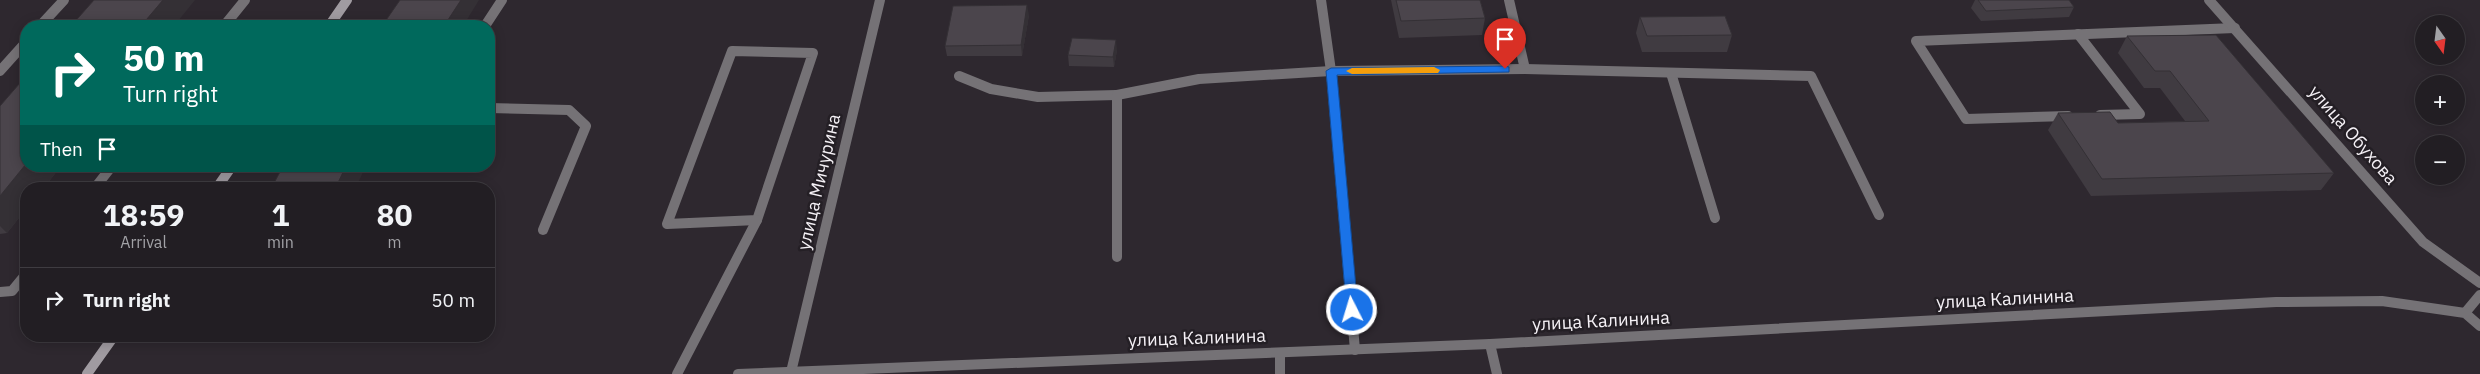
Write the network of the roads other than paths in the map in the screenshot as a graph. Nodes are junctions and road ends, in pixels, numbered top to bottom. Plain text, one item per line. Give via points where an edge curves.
1 (64, 0) edge
2 (245, 0) edge
3 (347, 0) edge
4 (502, 0) edge
5 (880, 0) edge
6 (1321, 0) edge
7 (1509, 0) edge
8 (2209, 0) edge
9 (46, 20) edge
10 (229, 20) edge
11 (333, 20) edge
12 (489, 20) edge
13 (2235, 28) junction
14 (2078, 34) junction
15 (20, 49) edge
16 (1525, 69) junction
17 (0, 71) edge
18 (1331, 71) junction
19 (1671, 73) junction
20 (959, 76) dead end
21 (1117, 95) junction
22 (495, 108) edge
23 (107, 172) edge
24 (99, 182) edge
25 (1878, 214) dead end
26 (1715, 218) dead end
27 (757, 220) junction
28 (543, 230) dead end
29 (1117, 257) dead end
30 (20, 282) edge
31 (2480, 283) edge
32 (0, 292) edge
33 (2480, 295) edge
34 (2465, 313) junction
35 (2480, 326) edge
36 (110, 342) edge
37 (1490, 344) junction
38 (1355, 350) junction
39 (1280, 353) junction
40 (791, 372) junction
41 (87, 374) edge
42 (677, 374) edge
43 (738, 374) edge
44 (1280, 374) edge
45 (1497, 374) edge

1 - 9 street
2 - 10 street
3 - 11 main road
4 - 12 street
5 - 40 street, улица Мичурина
6 - 18 street
7 - 16 street
8 - 13 street, улица Обухова
13 - 14 street
13 - 31 street, улица Обухова via 2423,242
14 - 14 street via 1916,42 1966,119 2140,114
15 - 17 street
16 - 18 street
16 - 19 street
18 - 21 street via 1199,79
18 - 38 street
19 - 25 street via 1811,76
19 - 26 street
20 - 21 street via 991,88 1038,96
21 - 29 street
22 - 28 street via 570,110 586,126
23 - 24 street
27 - 27 street via 667,224 732,51 813,53
27 - 42 street
30 - 32 street via 12,292
33 - 34 street
34 - 35 street
34 - 37 street, улица Калинина via 2382,301 2276,302
36 - 41 main road
37 - 38 street, улица Калинина
37 - 45 street
38 - 39 street, улица Калинина
39 - 40 street, улица Калинина
39 - 44 street
40 - 43 street, улица Калинина

